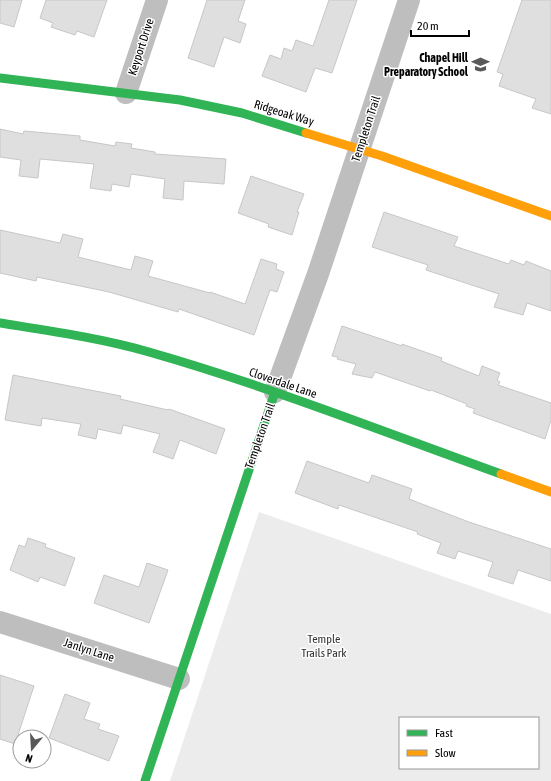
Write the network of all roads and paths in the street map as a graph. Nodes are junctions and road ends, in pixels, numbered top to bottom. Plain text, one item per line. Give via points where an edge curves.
1 (157, 0) edge
2 (409, 0) edge
3 (0, 78) edge
4 (126, 93) junction
5 (360, 149) junction
6 (551, 216) edge
7 (0, 323) edge
8 (275, 392) junction
9 (551, 492) edge
10 (0, 622) edge
11 (179, 679) junction
12 (145, 781) edge

1 - 4 street, Keyport Drive
2 - 5 street, Templeton Trail
3 - 4 street, Ridgeoak Way
4 - 5 street, Ridgeoak Way via 180,100 242,113
5 - 6 street, Ridgeoak Way
5 - 8 street, Templeton Trail
7 - 8 street, Cloverdale Lane via 75,335 148,352
8 - 9 street, Cloverdale Lane
8 - 11 street, Templeton Trail
10 - 11 street, Janlyn Lane
11 - 12 street, Templeton Trail

